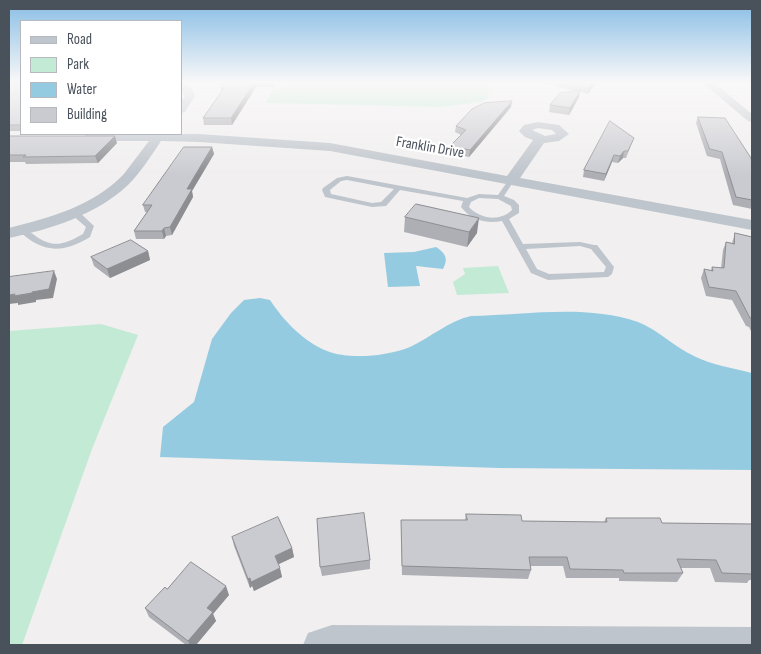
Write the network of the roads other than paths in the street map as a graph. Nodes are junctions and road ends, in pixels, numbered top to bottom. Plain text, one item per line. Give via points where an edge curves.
1 (160, 136) edge
2 (78, 137) edge
3 (541, 138) dead end
4 (512, 179) junction
5 (399, 187) junction
6 (500, 197) junction
7 (468, 200) junction
8 (75, 213) junction
9 (504, 218) junction
10 (752, 225) edge
11 (16, 232) edge
12 (521, 247) junction
13 (752, 644) edge
14 (320, 645) edge

1 - 2 street, Franklin Drive
1 - 4 street, Franklin Drive via 330,146
1 - 8 street via 124,182
3 - 4 street
4 - 6 lane
4 - 10 street, Franklin Drive
5 - 5 lane via 347,178 339,179 326,190 328,195 372,205 383,204
5 - 7 lane
6 - 7 lane via 486,195
6 - 9 lane via 516,208 514,214
7 - 9 lane via 466,207 473,214 487,219
8 - 11 street via 57,222
8 - 11 lane via 90,226 88,235 77,242 45,246
9 - 12 lane
12 - 12 lane via 534,271 548,277 608,274 610,267 594,247 580,244
13 - 14 street via 332,642

